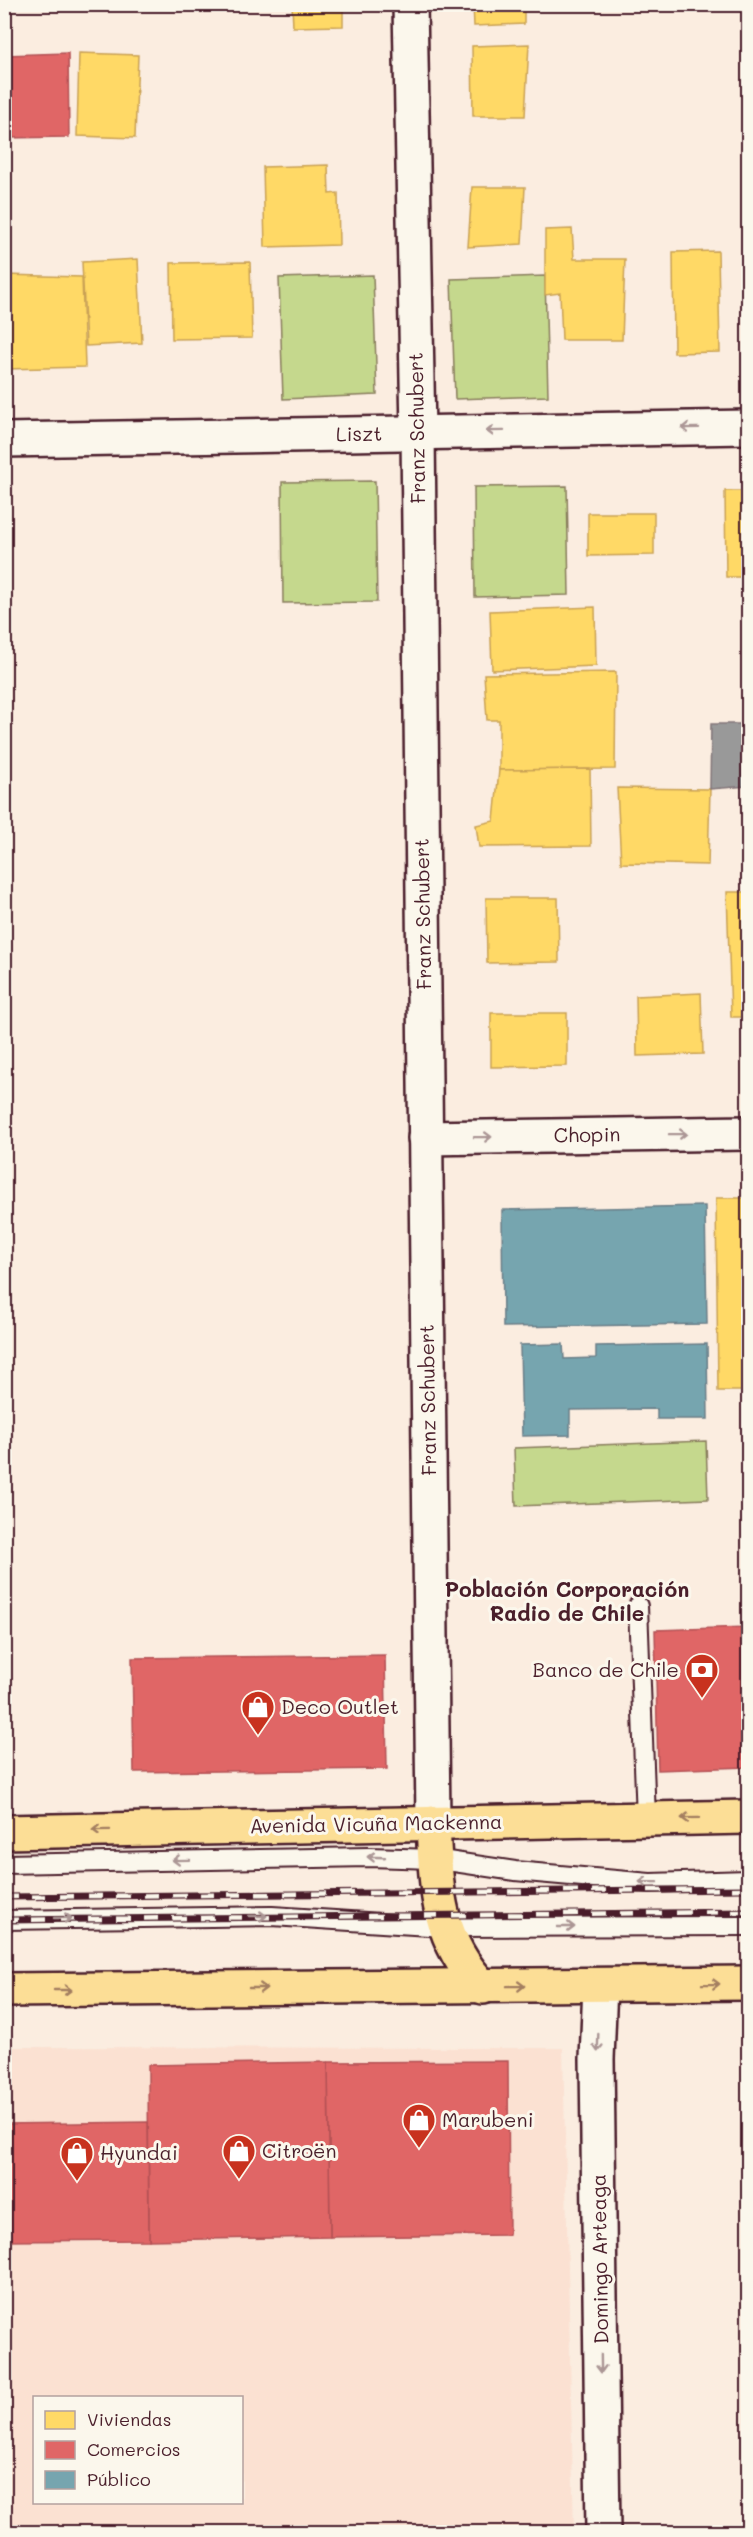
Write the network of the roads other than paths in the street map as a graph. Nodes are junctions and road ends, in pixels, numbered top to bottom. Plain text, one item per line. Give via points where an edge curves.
1 (410, 4) edge
2 (748, 427) edge
3 (418, 433) junction
4 (4, 440) edge
5 (748, 1133) edge
6 (425, 1138) junction
7 (638, 1606) dead end
8 (748, 1817) edge
9 (646, 1819) junction
10 (433, 1823) junction
11 (4, 1832) edge
12 (434, 1859) junction
13 (4, 1864) edge
14 (748, 1880) edge
15 (4, 1920) edge
16 (748, 1926) edge
17 (445, 1927) junction
18 (748, 1983) edge
19 (600, 1985) junction
20 (483, 1987) junction
21 (4, 1990) edge
22 (603, 2532) edge

1 - 3 street, Franz Schubert
2 -> 3 street, Liszt
3 - 4 street, Liszt
3 - 6 street, Franz Schubert
6 -> 5 street, Chopin
6 - 10 street, Franz Schubert
7 - 9 lane
8 -> 9 main road, Avenida Vicuña Mackenna
9 - 10 main road, Avenida Vicuña Mackenna
10 -> 11 main road, Avenida Vicuña Mackenna
10 - 12 main road
12 -> 13 lane
14 -> 12 lane via 650,1883
12 - 17 main road
15 -> 17 lane via 272,1916
17 -> 16 lane
17 - 20 main road via 468,1971
19 -> 18 main road
20 -> 19 main road
19 -> 22 street, Domingo Arteaga via 597,2060
21 -> 20 main road

